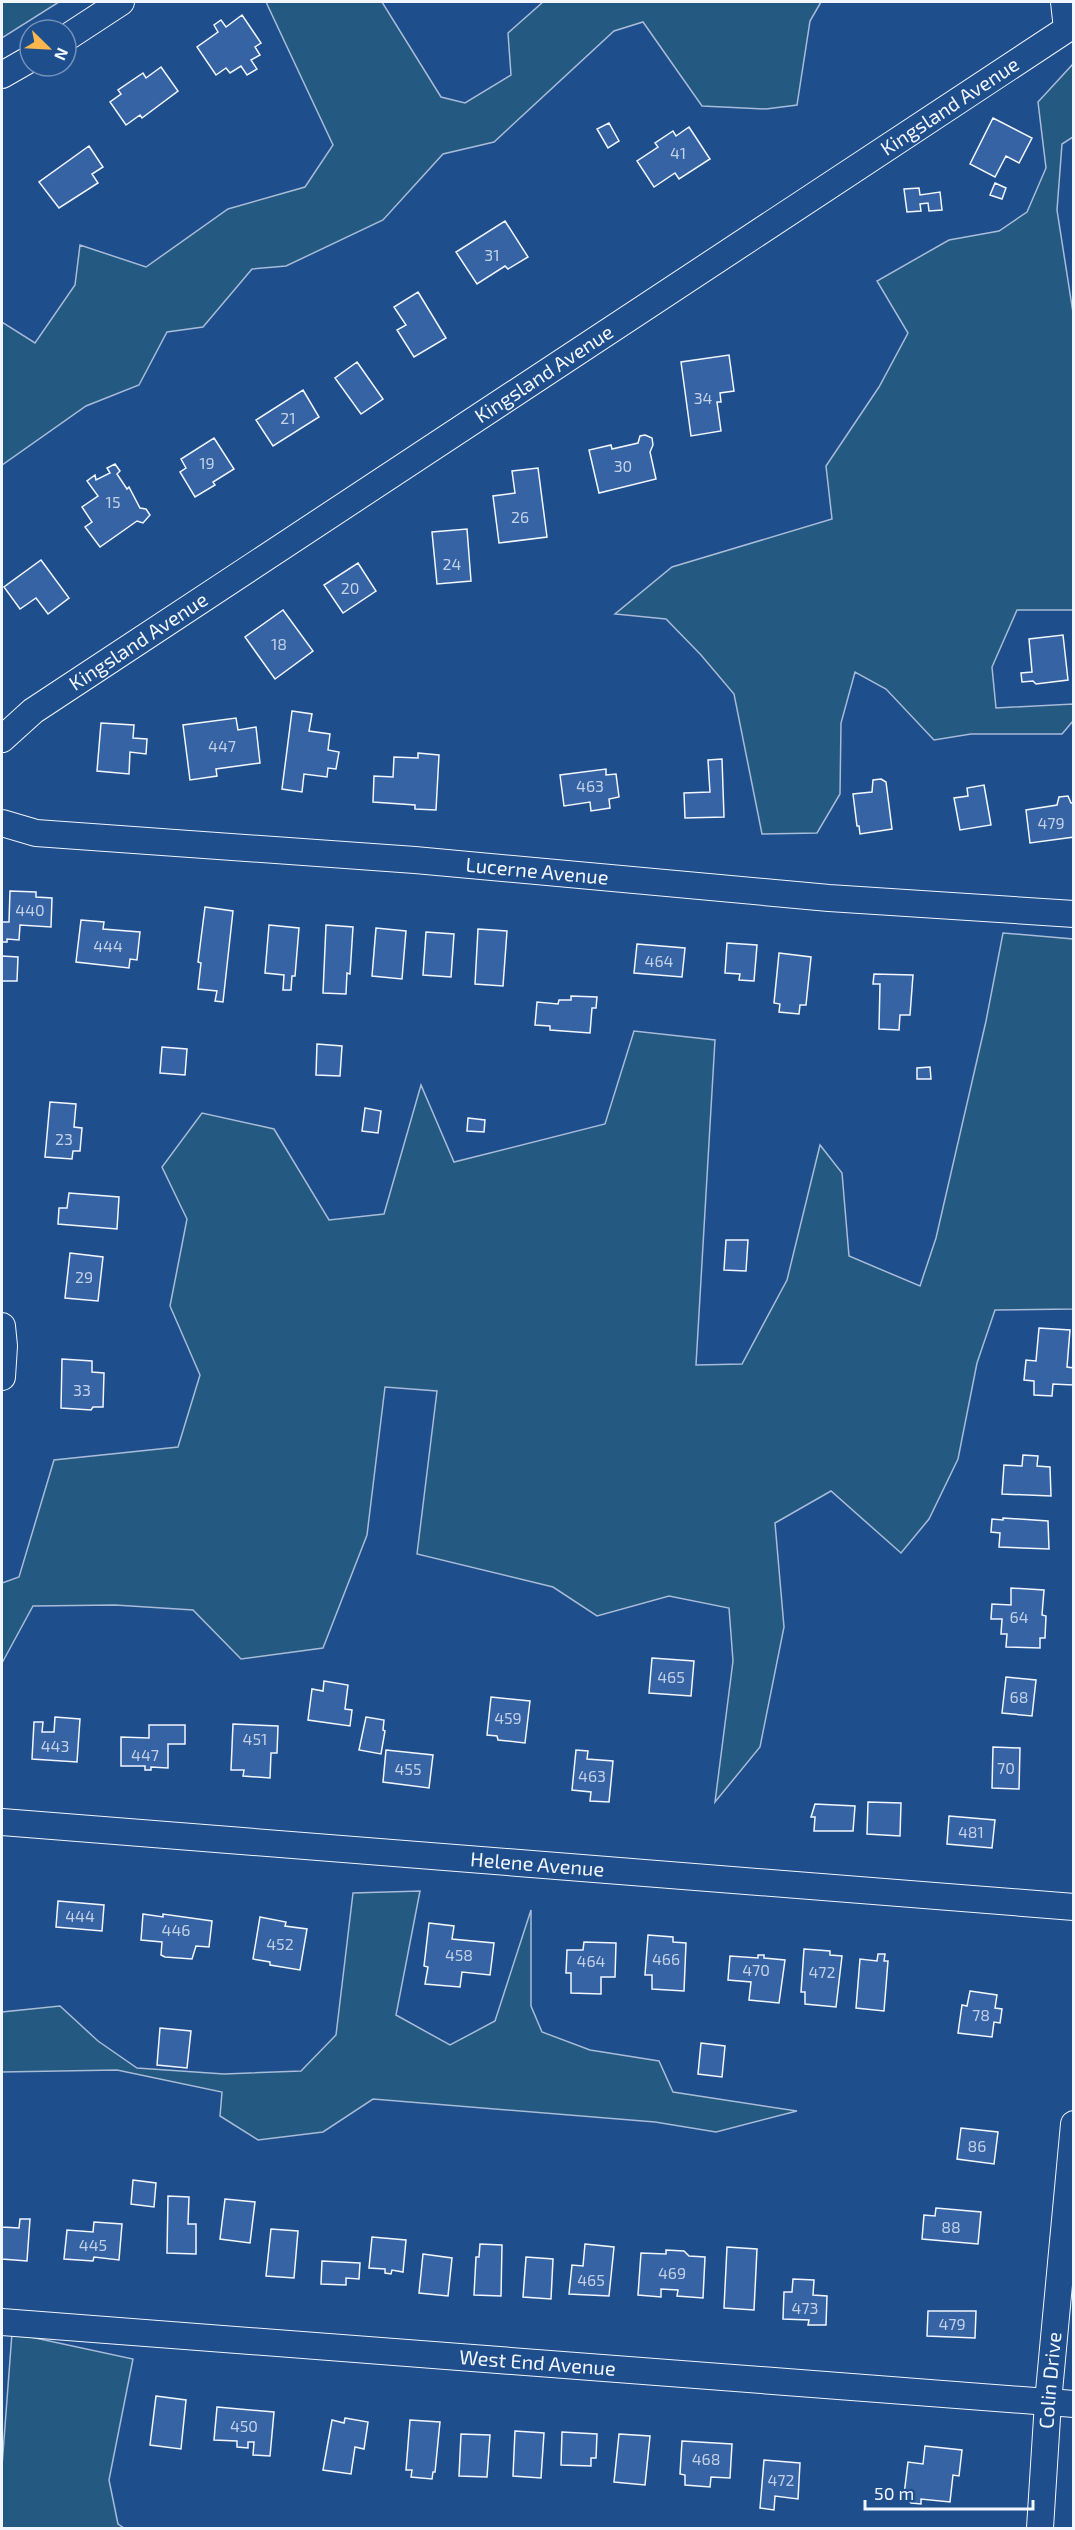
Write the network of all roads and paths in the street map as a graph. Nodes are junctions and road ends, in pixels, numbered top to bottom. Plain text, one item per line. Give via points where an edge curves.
1 (121, 2) edge
2 (1064, 2) edge
3 (78, 30) edge
4 (18, 66) edge
5 (2, 75) edge
6 (2, 739) edge
7 (2, 823) edge
8 (1074, 914) edge
9 (2, 1326) edge
10 (2, 1377) edge
11 (2, 1822) edge
12 (1074, 1906) edge
13 (1074, 2124) edge
14 (2, 2322) edge
15 (1048, 2402) junction
16 (1074, 2404) edge
17 (1040, 2529) edge

1 - 3 street
2 - 6 street, Kingsland Avenue via 1067,29 43,705
4 - 5 street
7 - 8 street, Lucerne Avenue via 36,833 415,860 830,898
9 - 10 street
11 - 12 street, Helene Avenue
13 - 15 street, Colin Drive
14 - 15 street, West End Avenue
15 - 16 street, West End Avenue
15 - 17 street, Colin Drive

